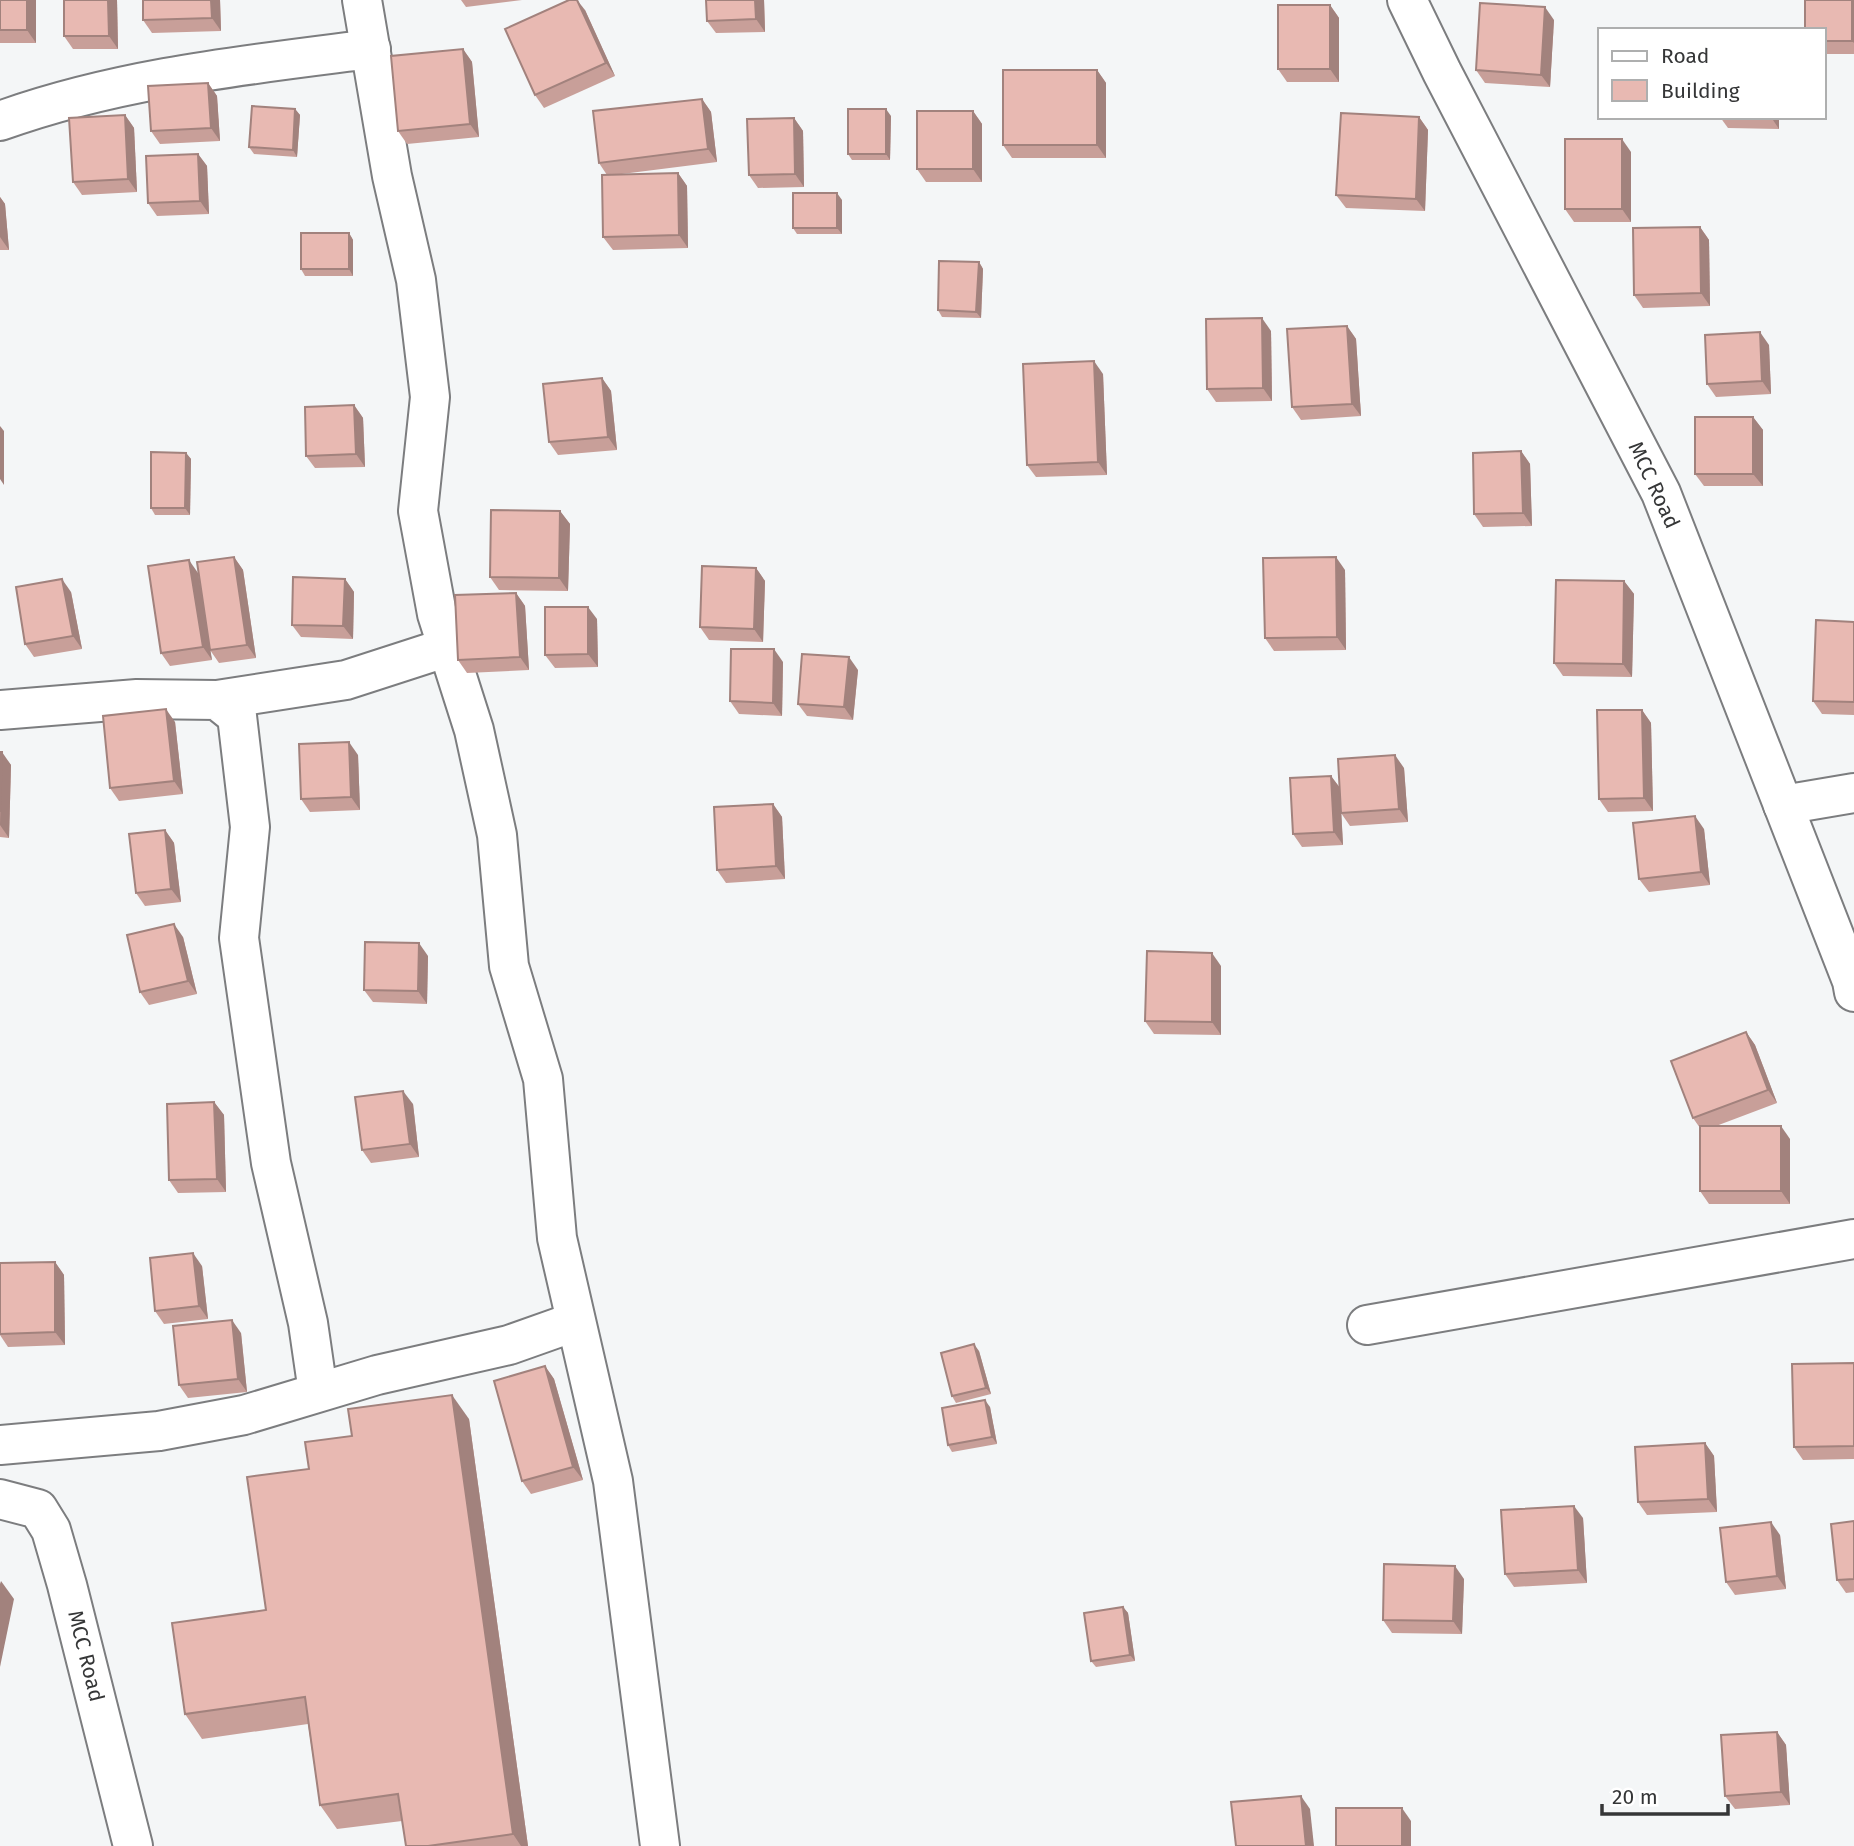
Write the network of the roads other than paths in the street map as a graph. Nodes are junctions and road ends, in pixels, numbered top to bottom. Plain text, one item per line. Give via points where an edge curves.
1 (362, 0) edge
2 (1407, 0) edge
3 (371, 49) junction
4 (0, 121) edge
5 (448, 647) junction
6 (217, 700) junction
7 (0, 710) edge
8 (1854, 793) edge
9 (1783, 805) junction
10 (1854, 992) edge
11 (1854, 1239) edge
12 (574, 1322) junction
13 (1367, 1325) dead end
14 (318, 1392) junction
15 (0, 1445) edge
16 (0, 1499) edge
17 (132, 1846) edge
18 (660, 1846) edge

1 - 3 street
2 - 9 street, MCC Road via 1661,493
3 - 4 street via 167,77 43,106
3 - 5 street via 392,176 416,280 430,397 418,511 437,614
5 - 6 street via 346,680
5 - 12 street via 474,730 496,835 509,966 543,1079 556,1238
6 - 7 street via 137,699
6 - 14 street via 237,716 250,827 239,938 271,1163 308,1323
8 - 9 street
9 - 10 street, MCC Road
11 - 13 street
12 - 14 street via 509,1345
12 - 18 street via 612,1481
14 - 15 street via 244,1415 159,1431
16 - 17 street, MCC Road via 38,1509 51,1530

